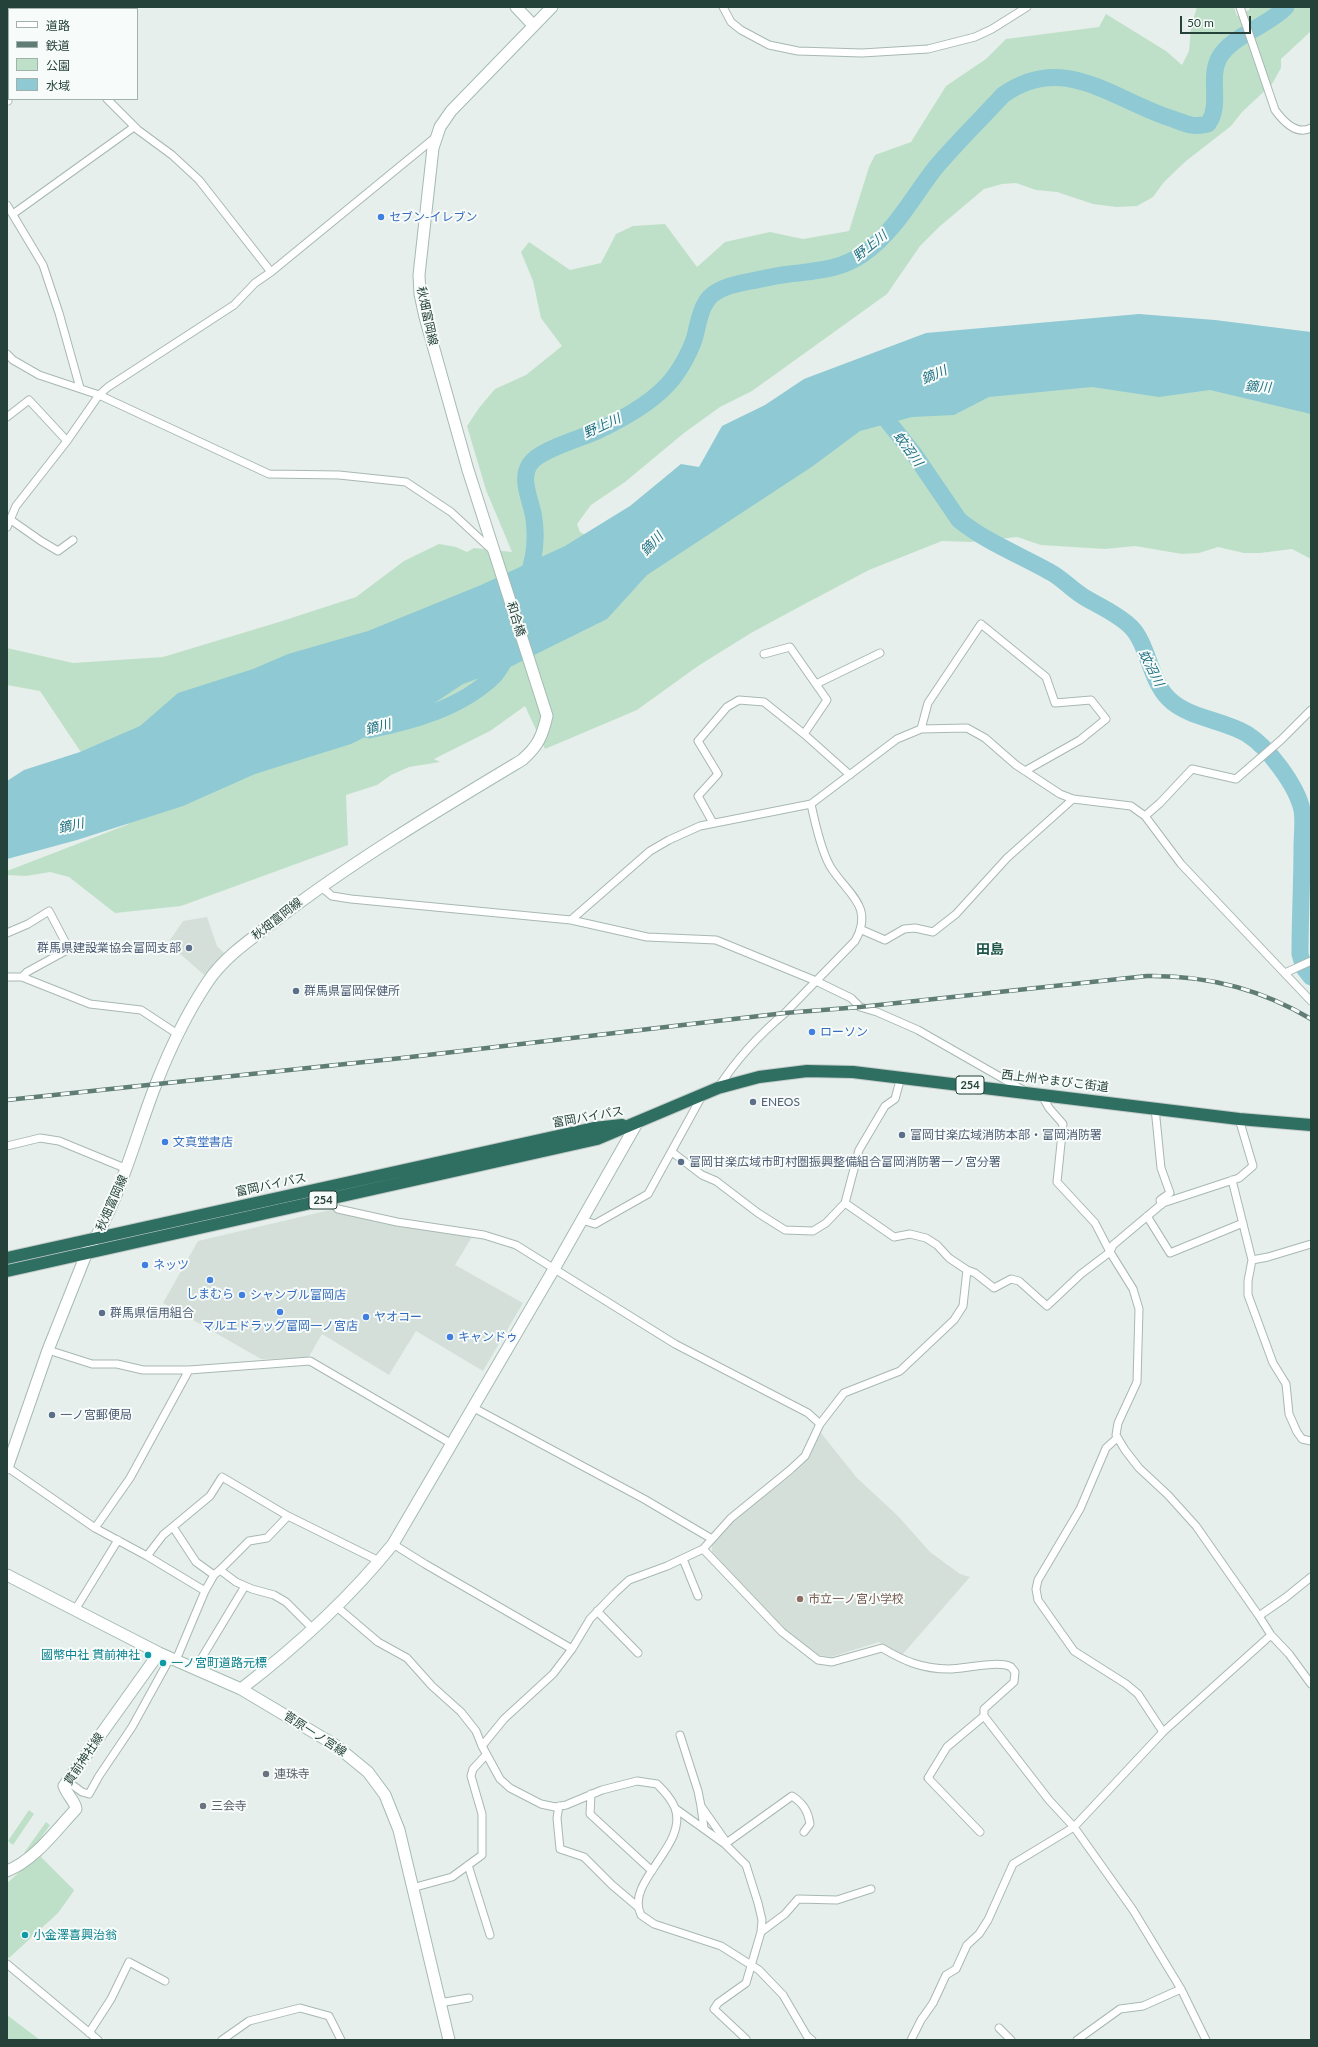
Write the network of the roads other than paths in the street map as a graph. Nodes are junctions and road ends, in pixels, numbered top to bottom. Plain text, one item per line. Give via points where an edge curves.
1 (516, 7) edge
2 (552, 7) edge
3 (722, 7) edge
4 (1027, 7) edge
5 (1240, 10) edge
6 (533, 25) junction
7 (108, 100) edge
8 (134, 127) junction
9 (1311, 128) edge
10 (437, 136) junction
11 (7, 205) edge
12 (13, 214) junction
13 (271, 272) junction
14 (7, 354) edge
15 (80, 388) junction
16 (99, 395) junction
17 (7, 417) edge
18 (67, 441) junction
19 (11, 520) junction
20 (7, 527) edge
21 (73, 540) dead end
22 (494, 552) junction
23 (500, 567) joint
24 (880, 653) dead end
25 (764, 654) dead end
26 (533, 672) joint
27 (816, 684) junction
28 (1311, 710) edge
29 (921, 729) junction
30 (804, 734) junction
31 (1025, 771) junction
32 (850, 775) junction
33 (1073, 800) junction
34 (811, 804) junction
35 (1145, 816) junction
36 (713, 823) junction
37 (320, 886) junction
38 (571, 920) junction
39 (862, 930) junction
40 (7, 933) edge
41 (1310, 962) edge
42 (1289, 971) junction
43 (7, 977) edge
44 (22, 977) junction
45 (816, 981) junction
46 (1311, 1001) edge
47 (179, 1035) junction
48 (901, 1077) junction
49 (718, 1088) junction
50 (1026, 1092) junction
51 (1040, 1093) junction
52 (703, 1094) junction
53 (1155, 1108) junction
54 (1239, 1119) junction
55 (637, 1123) junction
56 (1311, 1124) edge
57 (7, 1146) edge
58 (672, 1152) junction
59 (127, 1170) junction
60 (1232, 1180) junction
61 (328, 1199) junction
62 (845, 1203) junction
63 (1161, 1205) junction
64 (1147, 1216) junction
65 (582, 1220) junction
66 (1243, 1223) junction
67 (96, 1238) junction
68 (1311, 1244) edge
69 (87, 1252) junction
70 (1110, 1252) junction
71 (7, 1258) edge
72 (1252, 1260) junction
73 (554, 1269) junction
74 (967, 1270) junction
75 (7, 1271) edge
76 (48, 1350) junction
77 (189, 1370) junction
78 (474, 1408) junction
79 (820, 1424) junction
80 (1117, 1438) junction
81 (1311, 1441) edge
82 (452, 1444) junction
83 (7, 1467) edge
84 (288, 1516) junction
85 (173, 1527) junction
86 (95, 1528) junction
87 (712, 1539) junction
88 (118, 1540) junction
89 (393, 1544) junction
90 (703, 1549) junction
91 (147, 1556) junction
92 (683, 1559) junction
93 (379, 1561) junction
94 (220, 1570) junction
95 (7, 1575) edge
96 (214, 1575) junction
97 (1311, 1577) edge
98 (245, 1586) junction
99 (205, 1591) junction
100 (698, 1596) dead end
101 (337, 1607) junction
102 (75, 1610) junction
103 (598, 1611) junction
104 (1259, 1616) junction
105 (313, 1629) junction
106 (1271, 1635) junction
107 (572, 1649) junction
108 (159, 1653) junction
109 (638, 1653) dead end
110 (173, 1659) junction
111 (195, 1669) junction
112 (1311, 1684) edge
113 (241, 1689) junction
114 (984, 1716) junction
115 (1163, 1732) junction
116 (680, 1734) dead end
117 (482, 1746) junction
118 (486, 1755) junction
119 (67, 1781) junction
120 (591, 1794) junction
121 (559, 1806) junction
122 (701, 1806) junction
123 (676, 1809) junction
124 (1074, 1827) junction
125 (704, 1828) junction
126 (804, 1832) dead end
127 (980, 1832) dead end
128 (726, 1844) junction
129 (468, 1865) junction
130 (7, 1871) edge
131 (652, 1871) junction
132 (412, 1888) junction
133 (871, 1889) dead end
134 (638, 1907) junction
135 (760, 1932) junction
136 (490, 1935) dead end
137 (7, 1964) edge
138 (752, 1966) junction
139 (165, 1981) dead end
140 (1181, 1989) junction
141 (469, 1998) dead end
142 (439, 2003) junction
143 (999, 2028) dead end
144 (89, 2033) junction
145 (746, 2039) dead end
146 (98, 2040) edge
147 (222, 2040) edge
148 (341, 2040) edge
149 (449, 2040) edge
150 (812, 2040) edge
151 (911, 2040) edge
152 (1010, 2040) edge
153 (1077, 2040) edge
154 (1206, 2040) edge

1 - 6 main road
2 - 6 main road, 秋畑富岡線
3 - 4 street via 731,22 741,30 770,44 798,51 862,53 928,49 975,37
5 - 9 street via 1275,110 1287,124 1300,130
6 - 10 main road, 秋畑富岡線 via 450,111
7 - 8 street
8 - 12 street
8 - 13 street via 172,155 199,180
10 - 13 street
10 - 22 main road, 秋畑富岡線 via 433,148 420,253 420,294 468,470
11 - 12 street
12 - 15 street via 42,265 59,313
13 - 16 street via 255,283 234,305
14 - 15 street via 39,375
15 - 16 street
16 - 18 street
16 - 22 street via 269,474 338,475 406,482 451,512
17 - 18 street via 29,400
18 - 19 street via 16,506
19 - 20 street
19 - 21 street via 58,551
22 - 23 main road, 秋畑富岡線
23 - 26 main road, 和合橋
24 - 27 street
25 - 27 street via 790,647
26 - 37 main road, 秋畑富岡線 via 547,716 542,735 534,749 522,760
27 - 30 street via 827,700
28 - 35 street via 1236,779 1192,769
29 - 31 street via 967,728 985,738
29 - 31 street via 928,704 981,624 1046,677 1055,703 1091,700 1106,719 1080,740
29 - 32 street via 897,739
30 - 32 street
30 - 36 street via 764,702 739,700 727,707 698,741 718,774 698,796
31 - 33 street
32 - 34 street
33 - 35 street via 1131,806
33 - 39 street via 1007,858 956,914 933,932 915,928 904,929 885,940
34 - 36 street
34 - 39 street via 830,866 861,907
35 - 42 street via 1181,864
36 - 38 street via 700,826 650,851
37 - 38 street via 332,896 351,900
37 - 47 main road, 秋畑富岡線 via 234,953 207,982
38 - 45 street via 647,937 716,940
39 - 45 street via 855,941
40 - 44 street via 49,911 69,949
41 - 42 street
42 - 46 street
43 - 44 street
44 - 47 street via 90,1004 141,1010
45 - 49 street via 729,1071
45 - 50 street via 851,998 860,1008 877,1012 918,1030
47 - 59 main road, 秋畑富岡線 via 156,1084
48 - 49 highway, 西上州やまびこ街道 / 254 via 807,1071 759,1077
48 - 50 highway, 西上州やまびこ街道 / 254
48 - 62 street via 895,1099 885,1106 859,1150
49 - 52 highway, 西上州やまびこ街道 / 254
50 - 51 highway, 西上州やまびこ街道 / 254
51 - 53 highway, 西上州やまびこ街道 / 254
51 - 70 street via 1063,1124 1057,1182 1095,1223
52 - 55 highway, 西上州やまびこ街道 / 254
52 - 58 street
53 - 54 highway, 西上州やまびこ街道 / 254
53 - 63 street via 1162,1168 1170,1193 1160,1200
54 - 56 highway, 西上州やまびこ街道 / 254
54 - 60 street via 1253,1166 1239,1178
55 - 61 highway, 富岡バイパス / 254 via 597,1139
55 - 65 main road
55 - 67 highway, 富岡バイパス / 254 via 594,1128
57 - 59 street via 40,1138 59,1141
58 - 62 street via 784,1230 813,1231 826,1223
58 - 65 street via 648,1194 595,1224
59 - 67 main road, 秋畑富岡線
60 - 63 street
60 - 66 street
61 - 69 highway, 富岡バイパス / 254
61 - 73 street via 338,1209 397,1222 484,1235 516,1245
62 - 74 street via 894,1237 910,1234 926,1238
63 - 64 street
64 - 66 street via 1170,1253
64 - 70 street via 1112,1245
65 - 73 main road
66 - 72 street
67 - 69 main road, 秋畑富岡線
67 - 71 highway, 富岡バイパス / 254
68 - 72 street
69 - 75 highway, 富岡バイパス / 254
69 - 76 main road, 秋畑富岡線
70 - 74 street via 1081,1274 1047,1306 1019,1281 1011,1279 994,1288
70 - 80 street via 1133,1289 1139,1309 1137,1382 1118,1423
72 - 81 street via 1248,1295 1273,1363 1286,1384 1289,1414 1302,1440
73 - 78 main road
73 - 79 street via 675,1344 808,1414
74 - 79 street via 963,1306 954,1320 900,1371 844,1393
76 - 77 street via 92,1364 117,1364 143,1370
76 - 83 main road, 秋畑富岡線
77 - 82 street via 310,1361
77 - 86 street via 130,1478
78 - 82 main road
78 - 87 street via 644,1499
79 - 87 street via 805,1456 731,1518
80 - 104 street via 1140,1468 1196,1526
80 - 115 street via 1106,1448 1080,1509 1038,1580 1036,1589 1038,1600 1074,1651 1138,1694
82 - 89 main road
83 - 86 street
84 - 85 street via 222,1478 210,1496
84 - 93 street
84 - 94 street via 266,1538 249,1541
85 - 91 street via 162,1535
85 - 96 street via 196,1562
86 - 88 street
87 - 90 street
88 - 91 street
88 - 102 street
89 - 93 main road
89 - 107 street
90 - 92 street
90 - 114 street via 782,1632 818,1660 832,1662 882,1648 908,1663 928,1667 949,1669 1009,1665 1015,1672 1014,1682 984,1709
91 - 99 street
92 - 100 street
92 - 103 street via 630,1580
93 - 101 main road
94 - 96 street
94 - 98 street
95 - 102 main road, 菅原一ノ宮線
96 - 99 street
97 - 104 street
98 - 105 street via 274,1595 286,1602
98 - 111 street
99 - 110 street
101 - 105 main road
101 - 117 street via 378,1642 407,1658 432,1686 461,1712 476,1731
102 - 108 main road, 菅原一ノ宮線
103 - 107 street via 590,1619
103 - 109 street
104 - 106 street
105 - 113 main road
106 - 112 street
106 - 115 street
107 - 117 street via 553,1674 504,1719
108 - 110 main road, 菅原一ノ宮線
108 - 119 main road, 貫前神社線
110 - 111 main road, 菅原一ノ宮線
110 - 119 street via 89,1794
111 - 113 main road, 菅原一ノ宮線
113 - 132 main road, 菅原一ノ宮線 via 335,1745 368,1772 385,1795 399,1830
114 - 124 street via 1049,1800
114 - 127 street via 946,1747 928,1778
115 - 124 street
116 - 122 street
117 - 118 street
118 - 121 street via 500,1778 510,1788 541,1804
118 - 129 street via 471,1776 482,1814 482,1854
119 - 130 main road, 貫前神社線 via 65,1790 76,1804 76,1809 35,1852 17,1867
120 - 121 street
120 - 123 street via 637,1781 647,1781 657,1784
120 - 131 street via 590,1814
121 - 134 street via 556,1818 560,1849 584,1857
122 - 125 street
122 - 128 street
123 - 125 street
123 - 131 street via 675,1829
124 - 140 street via 1133,1910
124 - 151 street via 1013,1864 988,1920 979,1934 967,1945 956,1968 946,1975
125 - 128 street
126 - 128 street via 810,1824 808,1812 800,1801 792,1796
128 - 135 street via 746,1865 762,1920
129 - 132 street via 452,1877
129 - 136 street
131 - 134 street via 642,1887
132 - 142 main road, 菅原一ノ宮線
133 - 135 street via 837,1900 798,1898 786,1914
134 - 138 street via 641,1915 654,1924 721,1946
135 - 138 street
137 - 144 street
138 - 145 street via 746,1983 718,2003 714,2009
138 - 150 street via 783,1995 807,2036
139 - 144 street via 129,1962 111,1999
140 - 153 street via 1143,2006 1120,2009
140 - 154 street
141 - 142 street
142 - 149 main road, 菅原一ノ宮線
143 - 152 street
144 - 146 street
147 - 148 street via 249,2021 300,2008 329,2016

